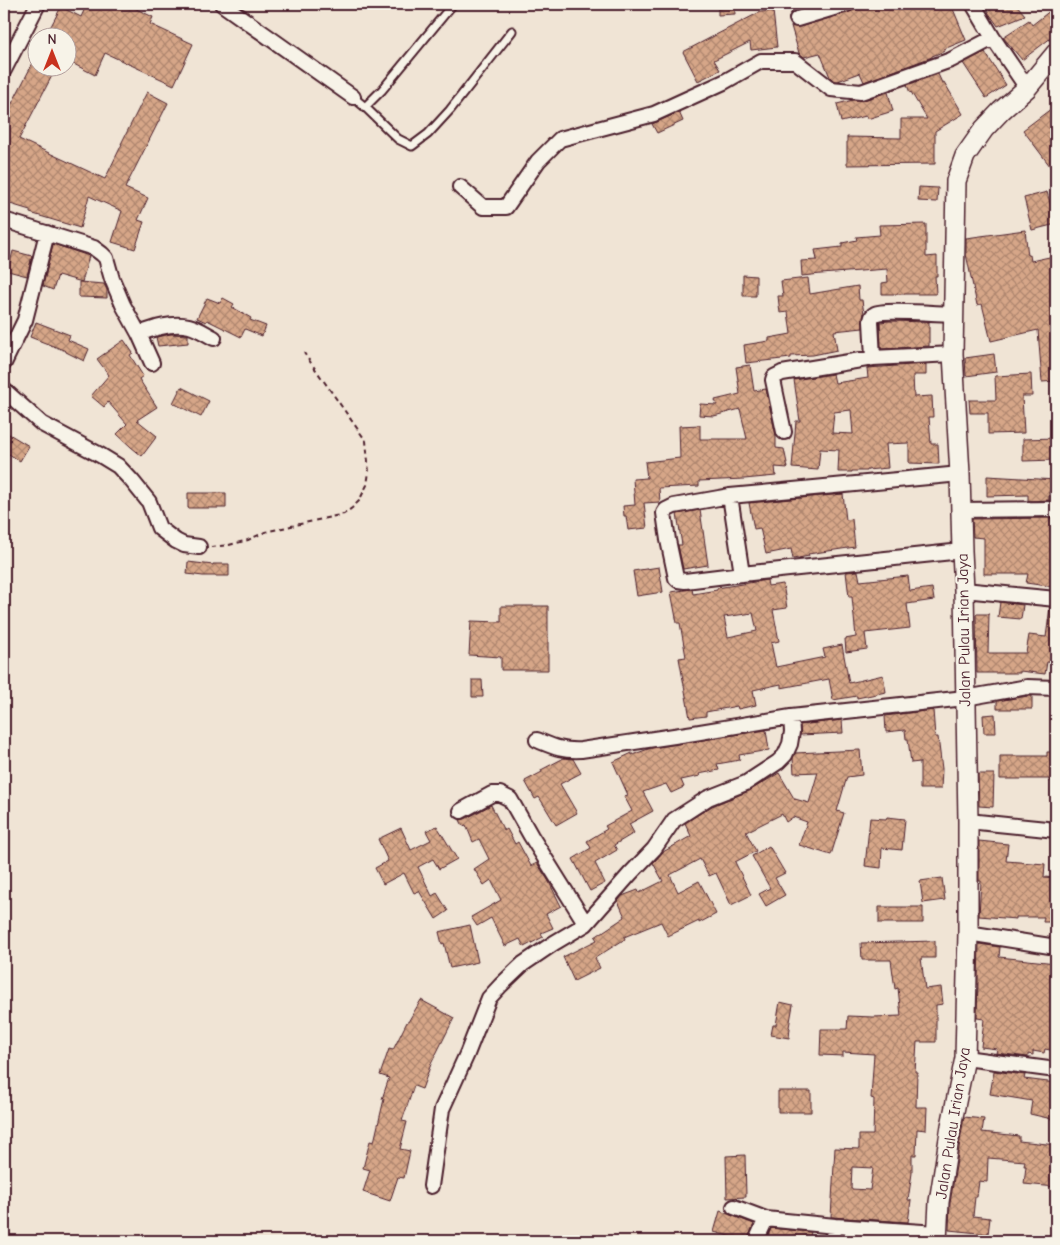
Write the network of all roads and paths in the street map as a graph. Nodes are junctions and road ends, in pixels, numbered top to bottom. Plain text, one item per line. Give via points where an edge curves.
1 (38, 4) edge
2 (222, 4) edge
3 (453, 4) edge
4 (847, 4) edge
5 (973, 4) edge
6 (797, 20) dead end
7 (512, 31) dead end
8 (993, 38) junction
9 (1056, 53) edge
10 (4, 70) edge
11 (1027, 88) junction
12 (353, 97) joint
13 (365, 107) junction
14 (460, 187) dead end
15 (4, 220) edge
16 (47, 233) junction
17 (954, 314) junction
18 (139, 334) junction
19 (214, 338) dead end
20 (304, 352) dead end
21 (954, 354) junction
22 (873, 358) junction
23 (4, 363) edge
24 (152, 363) dead end
25 (4, 390) edge
26 (784, 432) dead end
27 (960, 474) junction
28 (730, 496) junction
29 (1056, 509) edge
30 (960, 510) junction
31 (199, 547) joint
32 (962, 551) junction
33 (742, 574) junction
34 (964, 590) junction
35 (1056, 599) edge
36 (1056, 688) edge
37 (965, 698) junction
38 (791, 717) junction
39 (537, 740) dead end
40 (461, 811) dead end
41 (968, 821) junction
42 (1056, 830) edge
43 (586, 924) junction
44 (968, 933) junction
45 (1056, 948) edge
46 (965, 1058) junction
47 (1056, 1070) edge
48 (431, 1186) dead end
49 (734, 1207) dead end
50 (766, 1219) junction
51 (835, 1226) junction
52 (937, 1237) edge
53 (756, 1241) edge
54 (832, 1241) edge

1 - 10 street
2 - 12 street
3 - 13 lane
4 - 6 street
5 - 8 street
7 - 13 lane via 450,110 412,146 398,138
8 - 11 street
8 - 14 street via 952,60 861,92 831,89 795,61 761,60 724,82 654,114 560,139 538,161 506,207 483,207
9 - 11 street, Jalan Pulau Irian Jaya
11 - 17 street, Jalan Pulau Irian Jaya via 984,129 960,167 955,195
12 - 13 lane
15 - 16 street
16 - 18 street via 94,248 106,258 112,280
16 - 23 street via 25,320
17 - 21 street, Jalan Pulau Irian Jaya
17 - 22 street via 887,312 874,315 871,321
18 - 19 street via 159,327 180,325
18 - 24 street
20 - 31 path via 366,441 369,472 367,486 359,501 344,514 265,532 229,545
21 - 22 street
21 - 27 street, Jalan Pulau Irian Jaya
22 - 26 street via 782,372 774,377
25 - 31 street via 42,424 118,466 150,502 159,528 184,545
27 - 28 street
27 - 30 street, Jalan Pulau Irian Jaya
28 - 33 street
28 - 33 street via 666,510 668,540 678,580
29 - 30 street
30 - 32 street, Jalan Pulau Irian Jaya
32 - 33 street
32 - 34 street, Jalan Pulau Irian Jaya
34 - 35 street
34 - 37 street, Jalan Pulau Irian Jaya
36 - 37 street via 1027,687
37 - 38 street
37 - 41 street, Jalan Pulau Irian Jaya
38 - 39 street via 581,750 569,751
38 - 43 street via 792,732 785,755 746,783 708,798 674,820 654,849
40 - 43 street via 492,794 510,799
41 - 42 street
41 - 44 street, Jalan Pulau Irian Jaya
43 - 48 street via 523,964 489,998 442,1109
44 - 45 street
44 - 46 street, Jalan Pulau Irian Jaya
46 - 47 street
46 - 52 street, Jalan Pulau Irian Jaya via 951,1126
49 - 50 street
50 - 51 street
50 - 53 street
51 - 52 street
51 - 54 street

